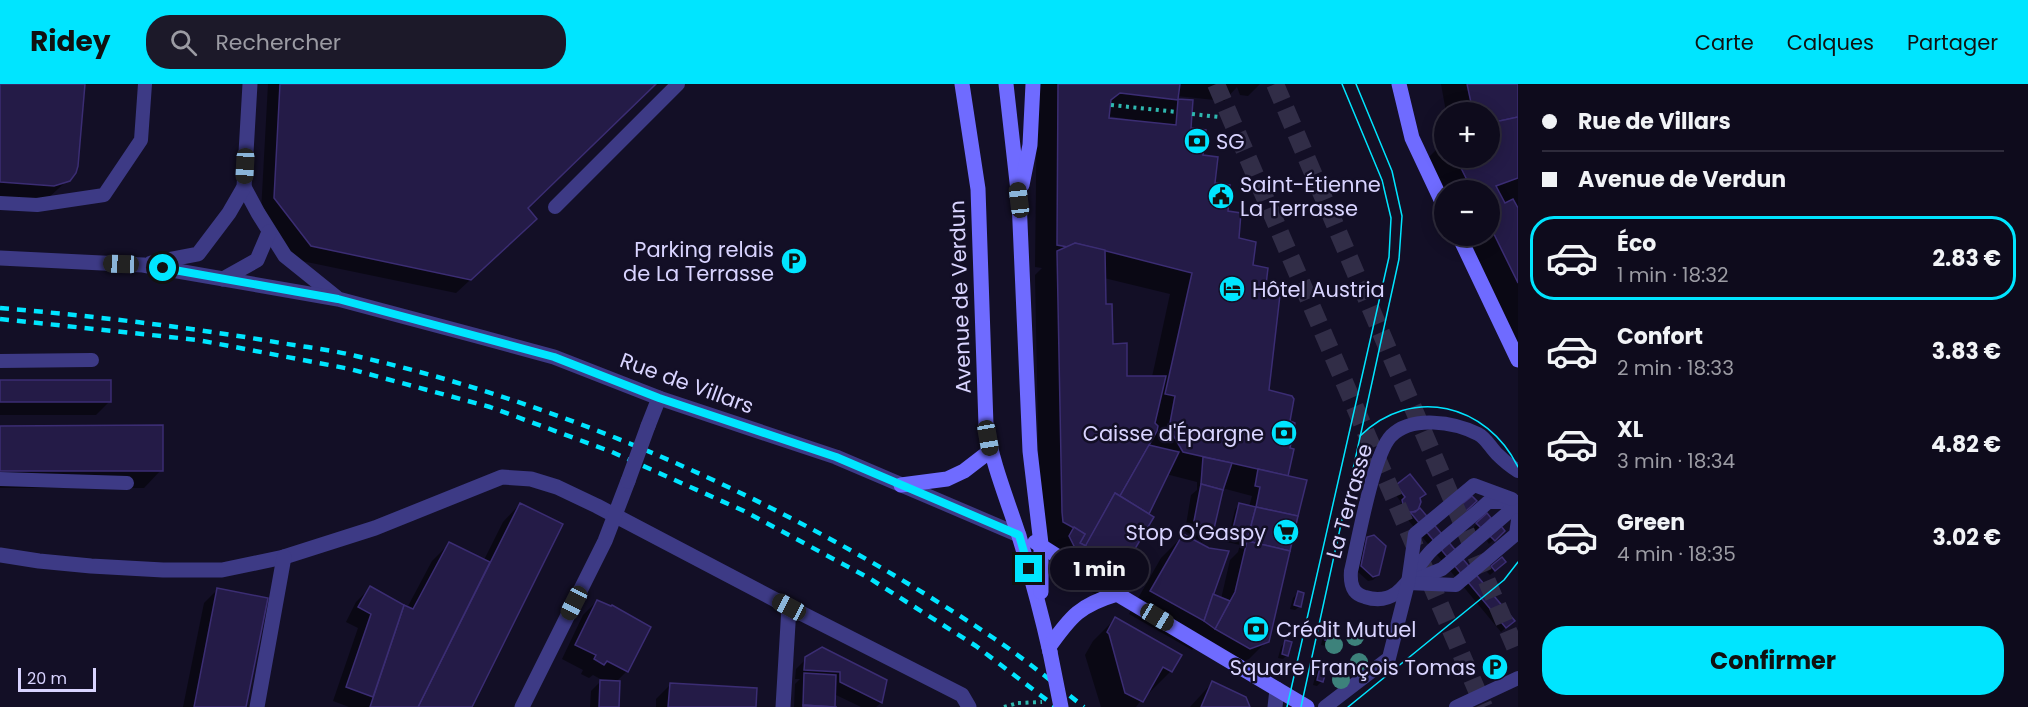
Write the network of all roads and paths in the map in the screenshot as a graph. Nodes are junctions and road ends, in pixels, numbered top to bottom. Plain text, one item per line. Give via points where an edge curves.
1 (145, 84) edge
2 (250, 84) edge
3 (678, 84) edge
4 (962, 84) edge
5 (1006, 84) edge
6 (1033, 84) edge
7 (1399, 84) edge
8 (1111, 105) dead end
9 (1177, 112) dead end
10 (1192, 114) dead end
11 (1219, 117) dead end
12 (1434, 185) edge
13 (244, 187) junction
14 (1019, 200) junction
15 (0, 203) edge
16 (555, 207) dead end
17 (269, 232) junction
18 (1464, 246) edge
19 (0, 258) edge
20 (142, 265) junction
21 (223, 279) junction
22 (338, 299) junction
23 (92, 360) dead end
24 (1518, 360) edge
25 (0, 361) edge
26 (659, 398) junction
27 (990, 451) junction
28 (1518, 471) edge
29 (0, 479) edge
30 (127, 483) dead end
31 (902, 484) junction
32 (1518, 503) edge
33 (615, 516) junction
34 (1518, 520) edge
35 (1019, 535) junction
36 (1041, 544) junction
37 (0, 555) edge
38 (284, 557) junction
39 (1408, 583) junction
40 (1117, 594) junction
41 (789, 607) junction
42 (1041, 610) junction
43 (1049, 650) junction
44 (1518, 678) edge
45 (1277, 689) junction
46 (1018, 703) dead end
47 (257, 707) edge
48 (522, 707) edge
49 (783, 707) edge
50 (969, 707) edge
51 (1004, 707) edge
52 (1061, 707) edge
53 (1275, 707) edge
54 (1307, 707) edge
55 (1325, 707) edge
56 (1456, 707) edge

1 - 15 lane via 141,140 104,195 37,205
2 - 13 street
3 - 16 lane
4 - 27 main road, Avenue de Verdun via 978,189
5 - 14 main road, Avenue de Verdun
6 - 14 main road via 1030,146
7 - 12 main road via 1412,138
8 - 9 path
10 - 11 path
13 - 17 street
13 - 20 street via 198,254
14 - 36 main road, Avenue de Verdun via 1030,451
17 - 21 street via 257,260
17 - 22 street via 285,256
18 - 24 main road
19 - 20 street, Rue de Villars
20 - 21 street, Rue de Villars
21 - 22 street, Rue de Villars
22 - 26 street, Rue de Villars via 554,357
23 - 25 lane
26 - 31 street, Rue de Villars via 836,457
26 - 33 street, bridge
27 - 31 main road via 947,479
27 - 35 main road, Avenue de Verdun
28 - 39 lane, La Terrasse via 1479,434 1452,425 1422,423 1390,437 1376,467 1350,579 1354,591 1368,598 1393,595
29 - 30 lane
31 - 35 street, Rue de Villars
32 - 39 lane, La Terrasse via 1442,569
32 - 39 lane, La Terrasse via 1488,502 1429,552
32 - 39 lane, La Terrasse via 1474,485 1415,534
33 - 38 street via 557,487 531,479 502,477 375,528
33 - 41 street
33 - 48 street
34 - 39 lane via 1516,534 1456,585
35 - 36 main road, Rue de Villars
35 - 42 main road, Avenue de Verdun
36 - 40 main road, Rue de Villars
36 - 42 main road, Avenue de Verdun
37 - 38 street via 163,570 222,570
38 - 47 street
39 - 55 lane, La Terrasse via 1389,658
40 - 43 main road via 1080,609
40 - 45 main road, Rue de Villars
41 - 49 street
41 - 50 street via 962,695
42 - 43 main road, Avenue de Verdun
43 - 52 main road, Avenue de Verdun, bridge
44 - 56 lane
45 - 53 street
45 - 54 main road, Rue de Villars
46 - 51 path

